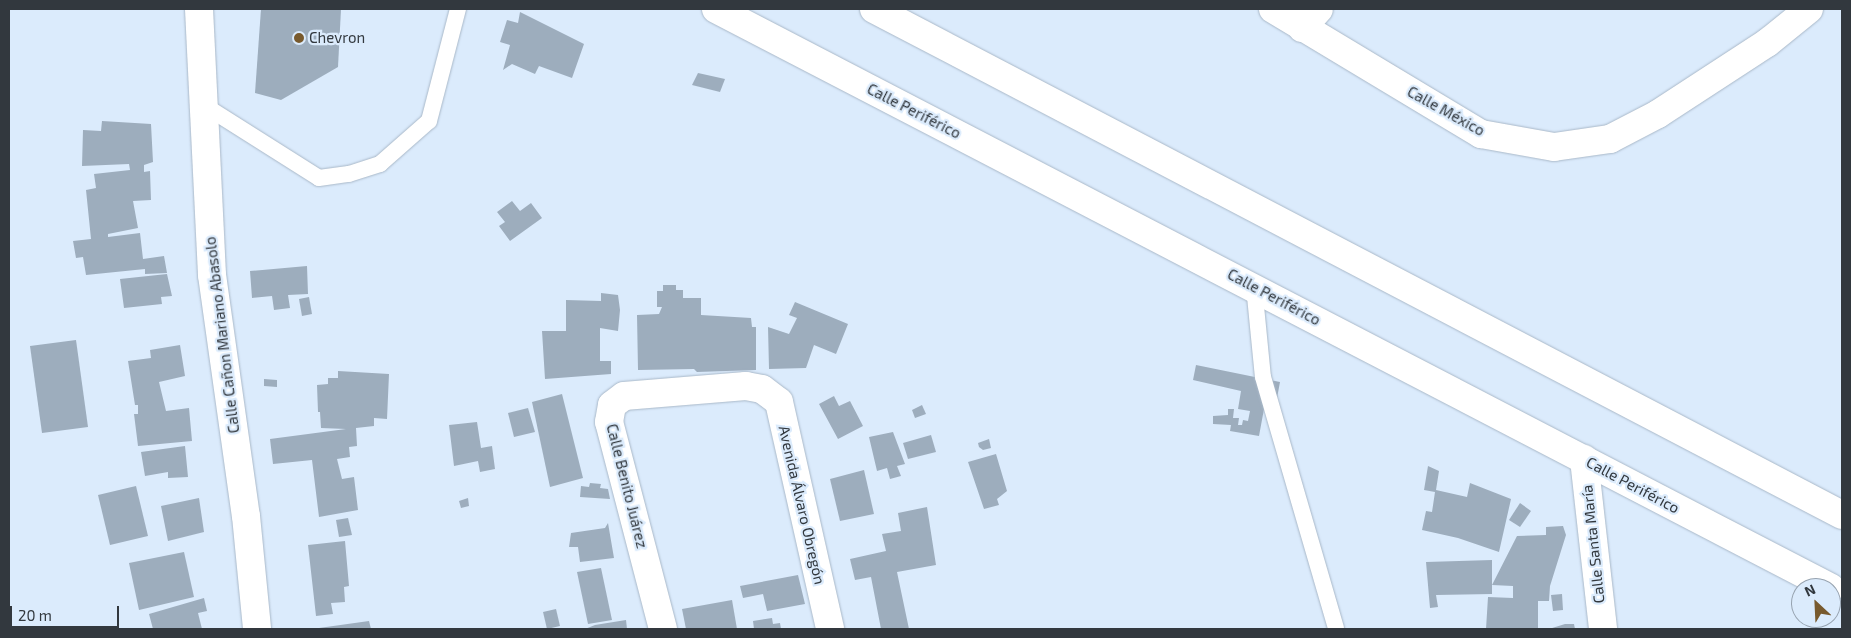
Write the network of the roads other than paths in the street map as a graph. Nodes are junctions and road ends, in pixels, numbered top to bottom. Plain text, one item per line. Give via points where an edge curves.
1 (199, 9) edge
2 (458, 9) edge
3 (716, 9) edge
4 (874, 9) edge
5 (1273, 9) edge
6 (1809, 9) edge
7 (1310, 18) edge
8 (202, 104) junction
9 (1254, 286) junction
10 (762, 389) joint
11 (1584, 459) junction
12 (1842, 515) edge
13 (1812, 578) edge
14 (257, 629) edge
15 (663, 629) edge
16 (830, 629) edge
17 (1336, 629) edge
18 (1603, 629) edge

1 - 8 main road, Calle Cañon Mariano Abasolo
2 - 8 lane via 428,121 380,164 349,174 319,178
3 - 9 main road, Calle Periférico
4 - 12 main road
5 - 7 main road, Calle México
6 - 7 main road, Calle México via 1767,42 1658,114 1610,139 1554,147 1481,134
8 - 14 main road, Calle Cañon Mariano Abasolo via 212,275 246,516
9 - 11 main road, Calle Periférico
9 - 17 lane via 1263,377
10 - 15 main road, Calle Benito Juárez via 746,386 624,396 612,405 609,422
10 - 16 main road, Avenida Álvaro Obregón via 779,402
11 - 13 main road, Calle Periférico
11 - 18 main road, Calle Santa María

